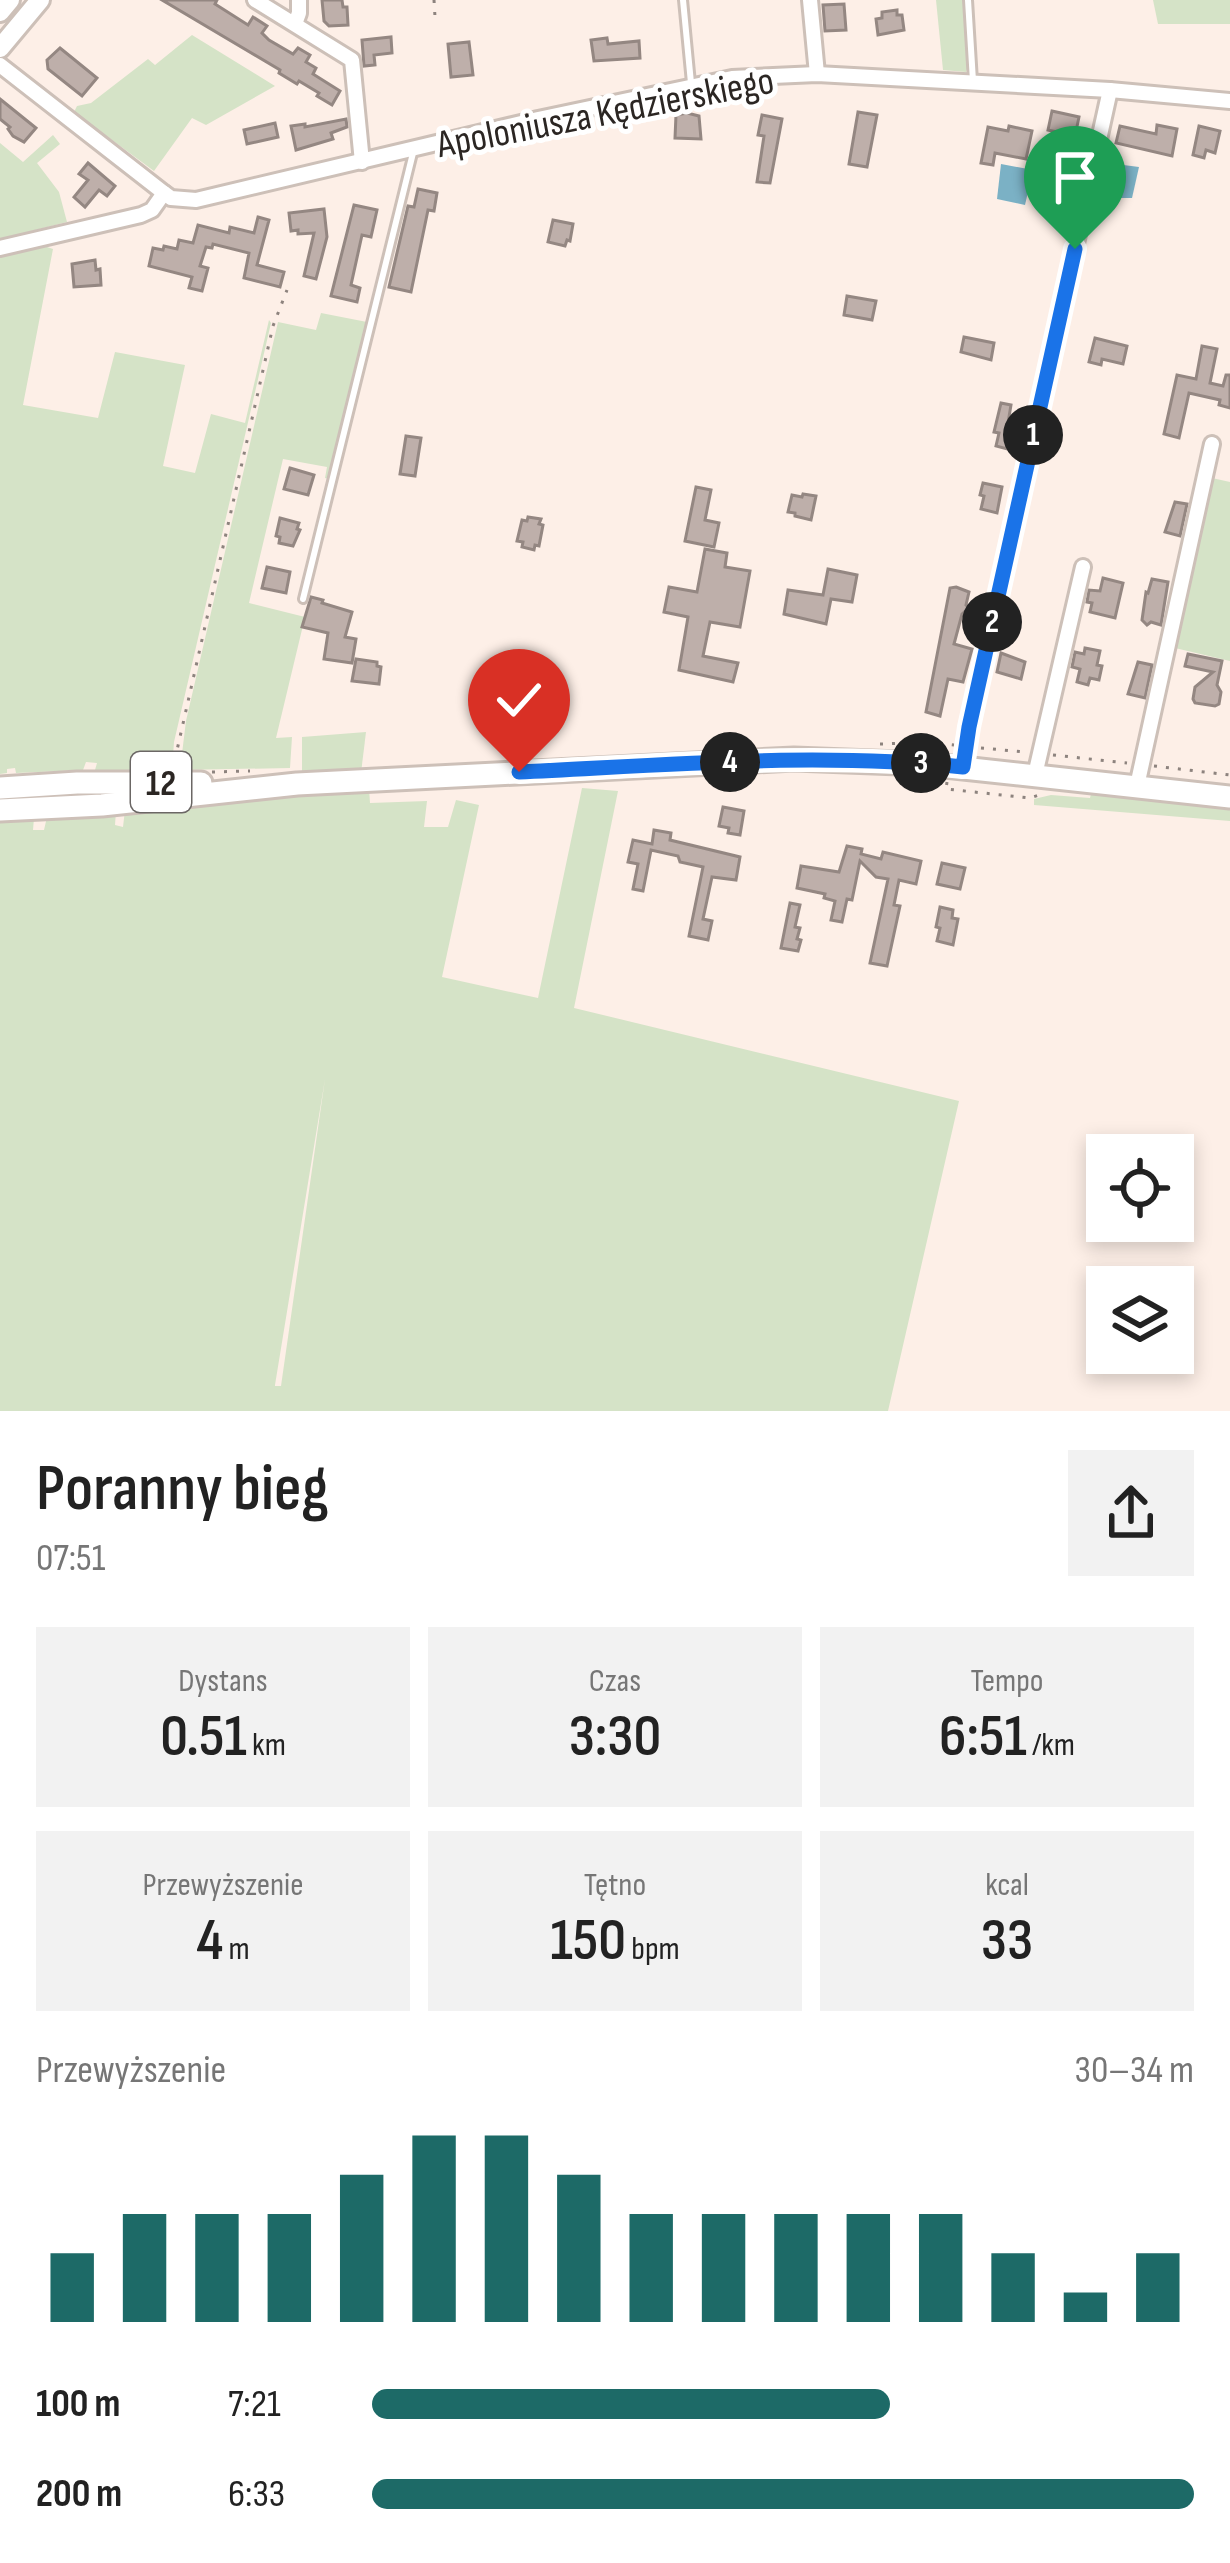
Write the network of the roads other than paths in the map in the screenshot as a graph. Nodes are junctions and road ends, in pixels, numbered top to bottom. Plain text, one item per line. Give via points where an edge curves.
1 (10, 0) edge
2 (40, 0) edge
3 (255, 0) edge
4 (299, 0) edge
5 (683, 0) edge
6 (810, 0) edge
7 (968, 0) edge
8 (0, 12) edge
9 (295, 24) junction
10 (0, 48) edge
11 (0, 65) edge
12 (817, 74) junction
13 (973, 81) junction
14 (692, 86) junction
15 (1110, 90) junction
16 (1230, 101) edge
17 (414, 149) junction
18 (362, 162) junction
19 (164, 194) junction
20 (0, 248) edge
21 (1212, 444) dead end
22 (1083, 567) dead end
23 (304, 599) dead end
24 (963, 767) junction
25 (1035, 775) junction
26 (292, 784) junction
27 (1137, 786) junction
28 (0, 788) edge
29 (1230, 796) edge
30 (0, 810) edge

1 - 8 main road
2 - 10 main road
3 - 9 street
4 - 9 street
5 - 14 lane
6 - 12 street
7 - 13 lane
9 - 18 street via 352,60
11 - 19 street
12 - 13 street, Apoloniusza Kędzierskiego
12 - 14 street, Apoloniusza Kędzierskiego
13 - 15 street, Apoloniusza Kędzierskiego
14 - 17 street, Apoloniusza Kędzierskiego
15 - 16 street, Apoloniusza Kędzierskiego
15 - 24 street
17 - 18 street, Apoloniusza Kędzierskiego
17 - 23 lane
18 - 19 street, Apoloniusza Kędzierskiego via 196,200
19 - 20 street, Apoloniusza Kędzierskiego via 141,215
21 - 27 street
22 - 25 street
24 - 25 main road, 12
24 - 26 main road, 12 via 794,759
25 - 27 main road, 12
26 - 28 main road, 12
26 - 30 main road, 12
27 - 29 main road, 12

